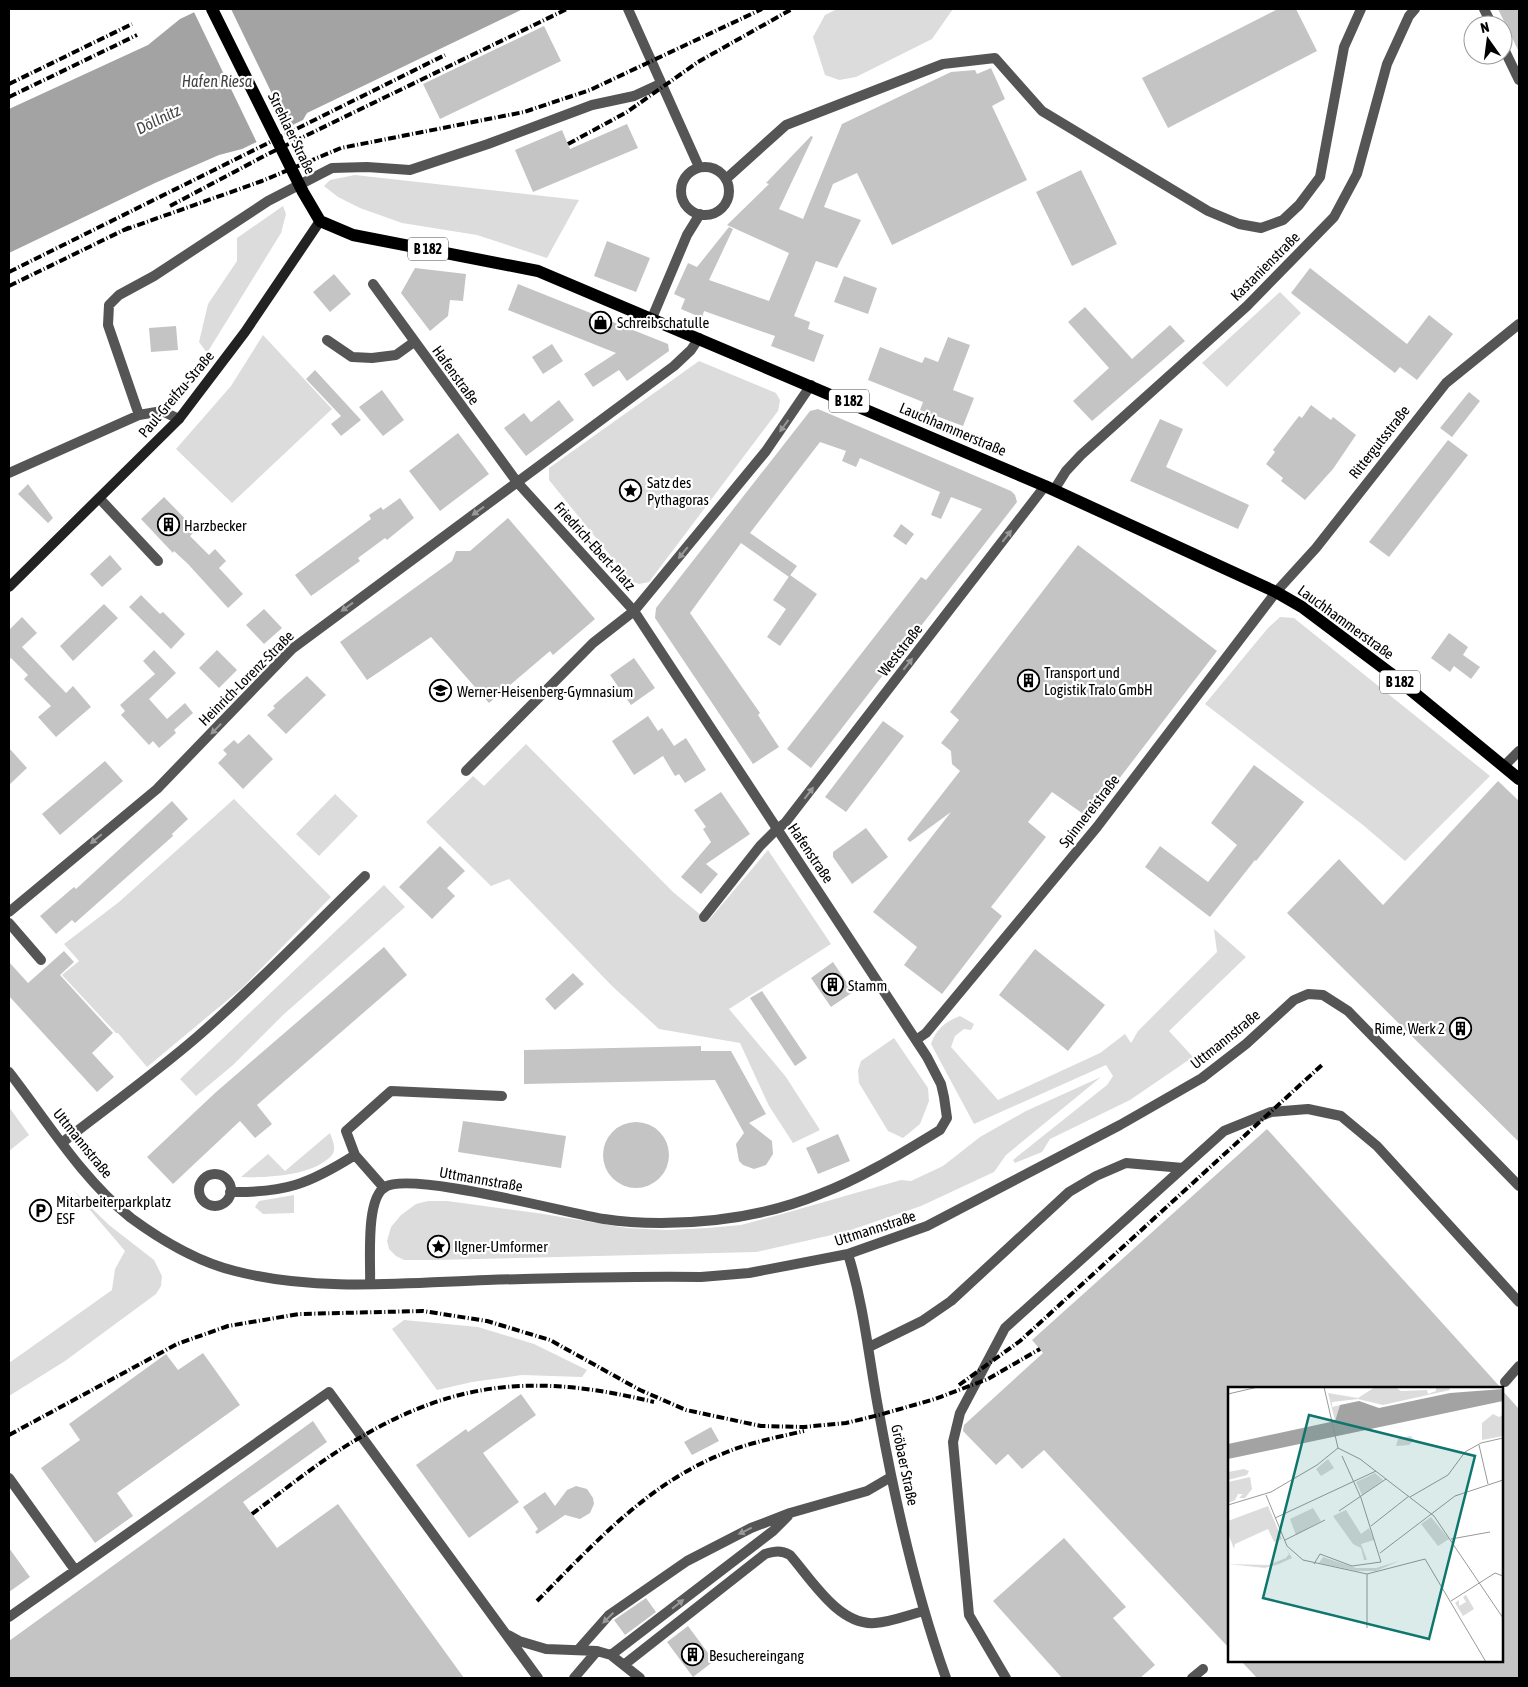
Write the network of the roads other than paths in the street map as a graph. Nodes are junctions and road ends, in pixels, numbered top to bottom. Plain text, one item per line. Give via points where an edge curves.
1 (212, 9) edge
2 (628, 9) edge
3 (1361, 9) edge
4 (1416, 9) edge
5 (1512, 65) edge
6 (1519, 80) edge
7 (660, 84) junction
8 (699, 167) junction
9 (726, 179) junction
10 (700, 214) junction
11 (320, 221) junction
12 (373, 284) dead end
13 (652, 318) junction
14 (1519, 326) edge
15 (699, 338) junction
16 (327, 340) dead end
17 (414, 342) junction
18 (811, 385) junction
19 (139, 415) junction
20 (178, 419) junction
21 (9, 473) edge
22 (517, 482) junction
23 (1050, 488) junction
24 (100, 499) junction
25 (158, 561) dead end
26 (9, 587) edge
27 (1276, 592) junction
28 (634, 612) junction
29 (1519, 751) edge
30 (1504, 766) junction
31 (466, 771) dead end
32 (1519, 779) edge
33 (776, 829) junction
34 (365, 876) dead end
35 (9, 912) edge
36 (704, 917) dead end
37 (9, 923) edge
38 (41, 960) dead end
39 (916, 1040) junction
40 (9, 1072) edge
41 (502, 1096) dead end
42 (947, 1118) joint
43 (62, 1142) junction
44 (355, 1155) junction
45 (1183, 1168) junction
46 (1519, 1186) edge
47 (384, 1188) junction
48 (230, 1192) dead end
49 (848, 1254) junction
50 (370, 1284) junction
51 (1519, 1302) edge
52 (869, 1347) junction
53 (1519, 1366) edge
54 (1505, 1382) dead end
55 (891, 1477) junction
56 (9, 1478) edge
57 (790, 1513) junction
58 (75, 1570) junction
59 (924, 1611) junction
60 (9, 1617) edge
61 (504, 1632) junction
62 (578, 1650) junction
63 (597, 1650) junction
64 (611, 1655) junction
65 (625, 1664) junction
66 (1204, 1668) dead end
67 (538, 1678) edge
68 (574, 1678) edge
69 (640, 1678) edge
70 (946, 1678) edge
71 (1006, 1678) edge
72 (1192, 1678) edge

1 - 11 main road, Strehlaer Straße
2 - 7 street
3 - 9 street via 1344,47 1320,177 1299,205 1273,226 1261,228 1239,224 1208,211 1042,111 995,58 943,64 786,125
4 - 23 street, Kastanienstraße via 1409,16 1387,64 1357,174 1334,217 1247,306 1081,455
5 - 6 street
7 - 8 street
7 - 19 street via 646,92 592,105 410,170 332,168 268,201 154,276 119,295 109,305 108,325
8 - 9 street via 714,168
8 - 10 street via 686,176 681,191 686,206
9 - 10 street via 727,201 716,212
10 - 13 street via 687,235
11 - 13 main road, Lauchhammerstraße / B 182 via 353,235 538,271
11 - 20 main road, Paul-Greifzu-Straße via 245,332
12 - 17 street, Hafenstraße
13 - 15 main road, Lauchhammerstraße / B 182
14 - 27 street, Rittergutsstraße via 1446,383 1316,548
15 - 18 main road, Lauchhammerstraße / B 182
15 - 22 street via 674,366
16 - 17 street via 352,357 372,358 396,355
17 - 22 street, Hafenstraße
18 - 23 main road, Lauchhammerstraße / B 182
18 -> 28 street, Friedrich-Ebert-Platz via 766,451
19 - 20 street via 162,411
19 - 21 street
20 - 24 main road, Paul-Greifzu-Straße
22 - 28 street, Friedrich-Ebert-Platz
22 -> 35 street, Heinrich-Lorenz-Straße via 292,649 156,789
23 - 27 main road, Lauchhammerstraße / B 182
33 -> 23 street, Weststraße via 785,823
24 - 25 street
24 - 26 main road, Paul-Greifzu-Straße
27 - 30 main road, Lauchhammerstraße / B 182 via 1302,607 1382,668
27 - 39 street, Spinnereistraße via 1097,827 926,1033
28 - 31 street via 593,643
28 - 33 street, Hafenstraße
29 - 30 street
30 - 32 main road, Lauchhammerstraße / B 182
33 - 36 street, Weststraße
33 - 39 street, Hafenstraße
34 - 43 street via 198,1036 146,1080
37 - 38 street
39 - 42 street, Hafenstraße via 941,1084
40 - 43 street, Uttmannstraße
41 - 44 street via 391,1090 346,1131
42 - 47 street, Uttmannstraße via 940,1130 869,1172 820,1194 744,1216 660,1223 605,1219 415,1183 397,1182
43 - 50 street, Uttmannstraße via 94,1183 131,1217 173,1245 206,1261 260,1276
44 - 47 street
44 - 48 street via 306,1183 275,1190
45 - 51 street via 1224,1131 1271,1112 1308,1109 1341,1116 1377,1146
45 - 52 street via 1126,1163 1096,1176 1069,1192 951,1301 922,1321
45 - 71 street via 1005,1328 960,1413 953,1442 969,1615
46 - 49 street, Uttmannstraße via 1348,1011 1324,995 1308,994 1294,1000 1246,1044 1202,1078 1120,1125 927,1226
47 - 50 street via 374,1200 372,1210
49 - 50 street, Uttmannstraße via 749,1273 701,1277
49 - 52 street, Gröbaer Straße via 860,1293
52 - 55 street, Gröbaer Straße
53 - 54 street
55 - 57 street via 867,1491
55 - 59 street, Gröbaer Straße
56 - 58 street
57 -> 62 street via 751,1528 687,1561 610,1615
64 -> 57 street via 773,1531
58 - 60 street
58 - 61 street via 329,1392
59 - 65 street via 884,1622 860,1622 841,1613 790,1555 774,1551 765,1554
59 - 70 street, Gröbaer Straße
61 - 62 street via 519,1641 546,1649
61 - 67 street
62 - 63 street
63 - 64 street
63 - 68 street
64 - 65 street
65 - 69 street
66 - 72 street

